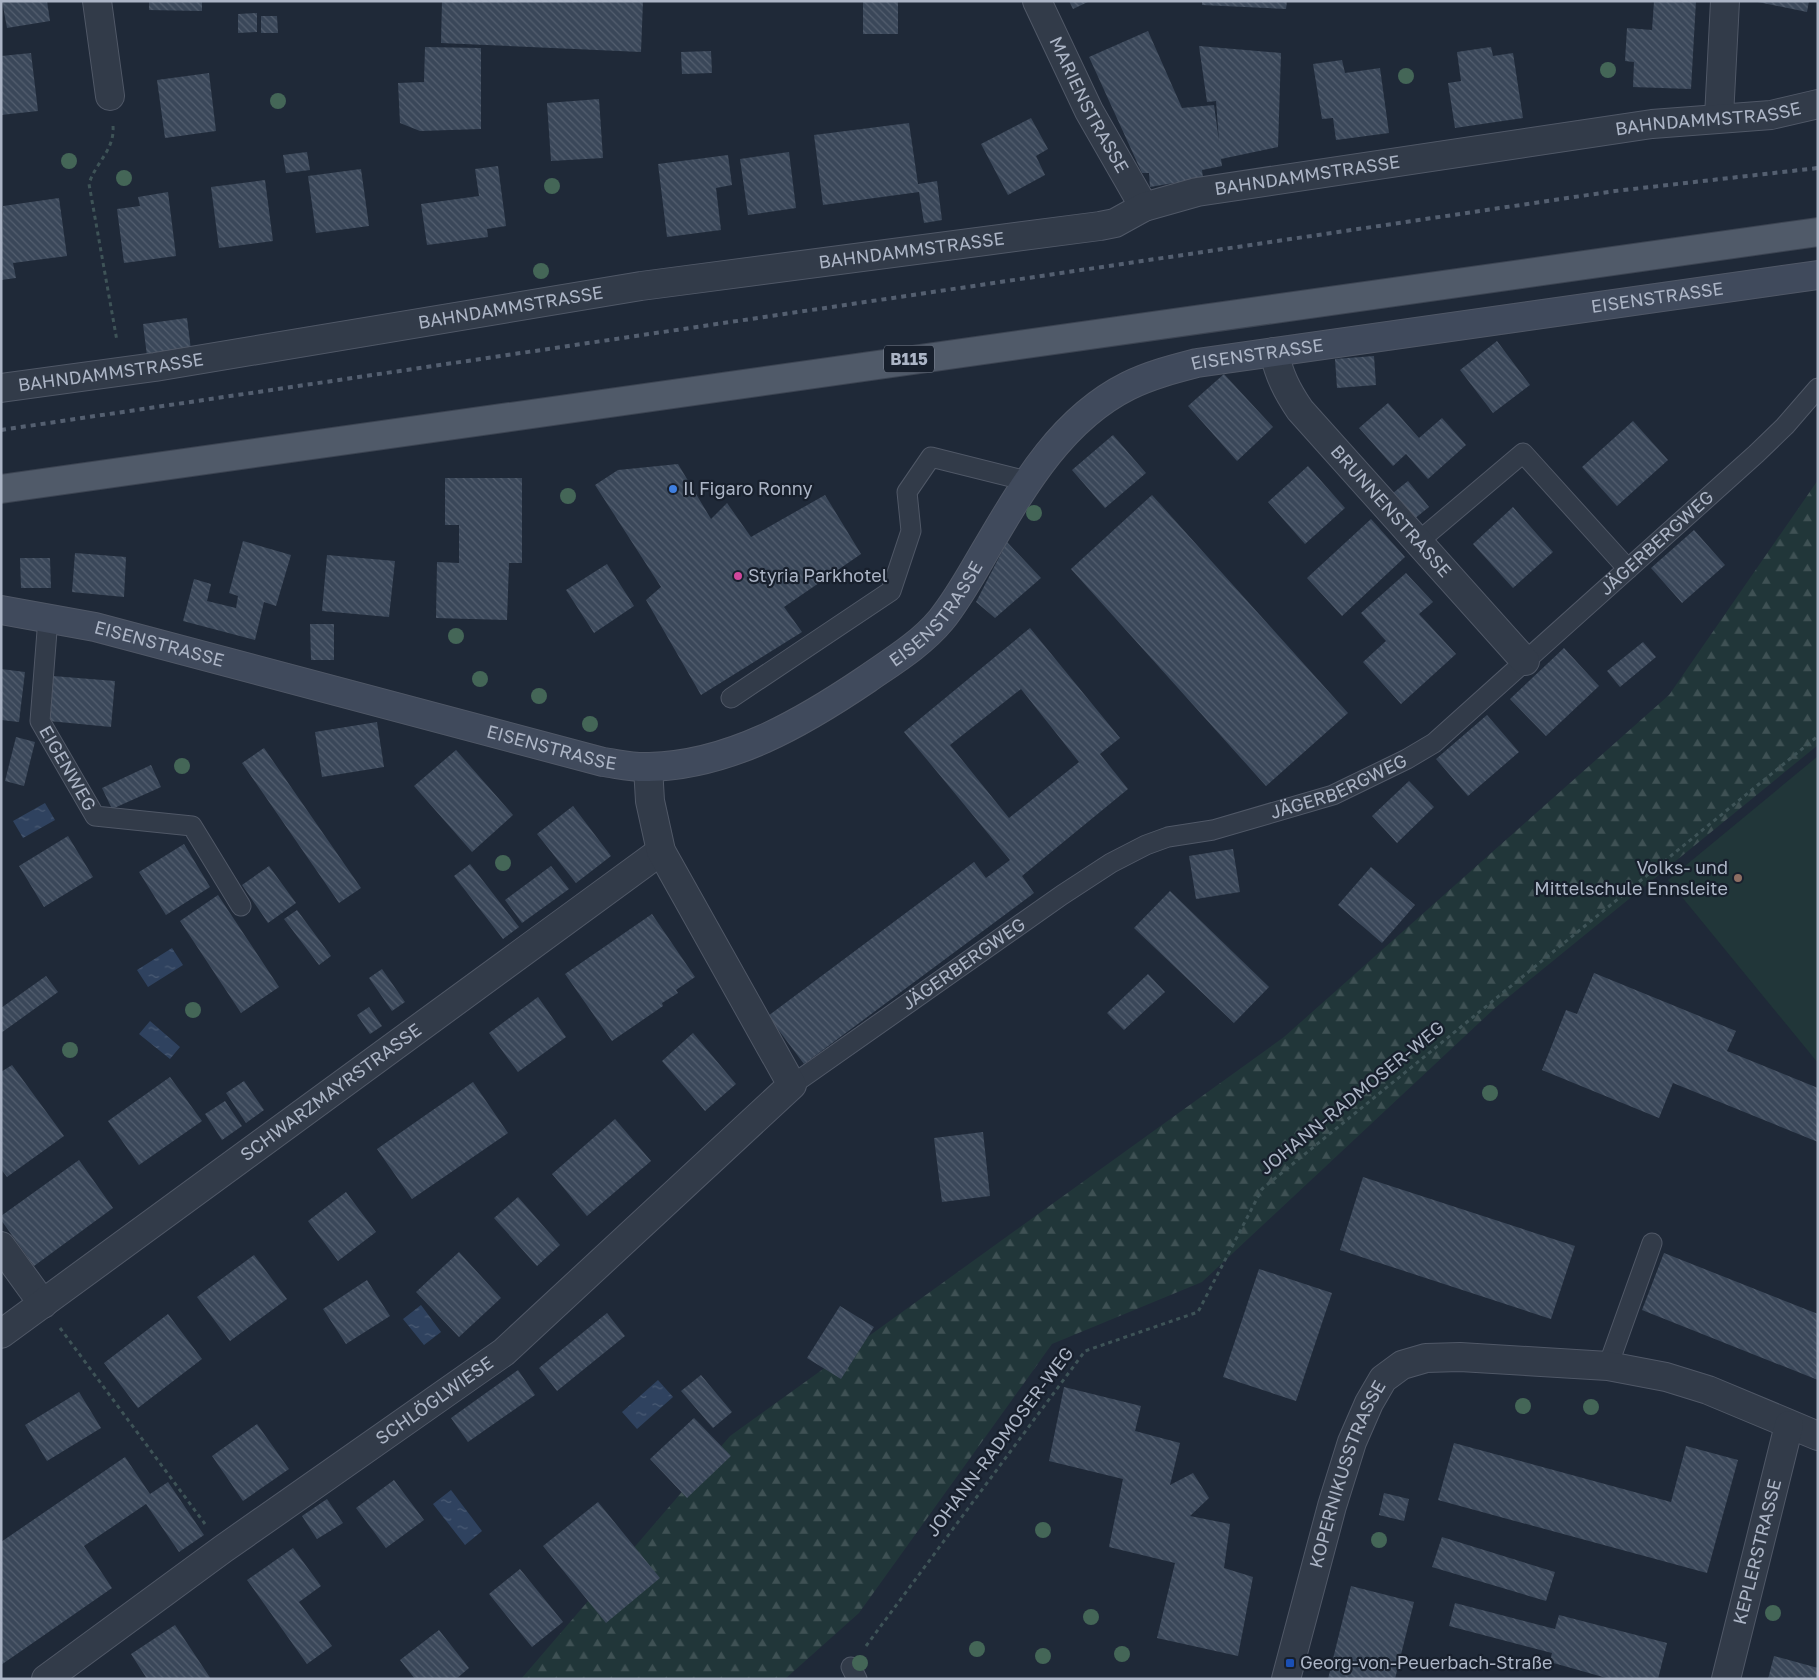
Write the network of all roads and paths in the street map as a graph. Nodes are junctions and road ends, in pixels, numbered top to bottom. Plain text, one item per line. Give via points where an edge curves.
1 (97, 1) edge
2 (1037, 1) edge
3 (1725, 1) edge
4 (110, 96) joint
5 (1818, 104) edge
6 (1719, 117) junction
7 (1144, 207) junction
8 (1818, 232) edge
9 (1818, 275) edge
10 (118, 346) dead end
11 (1274, 352) junction
12 (1, 388) edge
13 (1818, 388) edge
14 (1026, 481) junction
15 (1, 489) edge
16 (1419, 541) junction
17 (1628, 569) junction
18 (1, 610) edge
19 (48, 618) junction
20 (1525, 661) junction
21 (731, 698) dead end
22 (1818, 736) edge
23 (648, 768) junction
24 (661, 851) junction
25 (241, 906) dead end
26 (792, 1085) junction
27 (1652, 1243) dead end
28 (1, 1246) edge
29 (43, 1304) junction
30 (1, 1334) edge
31 (1608, 1366) junction
32 (1789, 1425) junction
33 (1818, 1436) edge
34 (223, 1549) junction
35 (854, 1673) edge
36 (46, 1679) edge
37 (1286, 1679) edge
38 (1726, 1679) edge

1 - 4 street
2 - 7 street, MARIENSTRASSE via 1090,111
3 - 6 street
4 - 10 path via 112,145 89,184
5 - 6 street, BAHNDAMMSTRASSE via 1771,115
6 - 7 street, BAHNDAMMSTRASSE via 1652,124 1197,192
7 - 12 street, BAHNDAMMSTRASSE via 1114,223 1100,226 641,286 155,367
8 - 15 main road, B115
9 - 11 street, EISENSTRASSE
11 - 14 street, EISENSTRASSE via 1197,363 1128,386 1068,431
11 - 16 street, BRUNNENSTRASSE via 1286,390 1300,410
13 - 17 lane, JÄGERBERGWEG via 1756,454
14 - 21 lane via 931,457 907,492 911,531 891,592
14 - 23 street, EISENSTRASSE via 941,620 917,644 826,707 778,733 733,752
16 - 17 lane via 1523,453
16 - 20 street, BRUNNENSTRASSE
17 - 20 lane, JÄGERBERGWEG
18 - 19 street, EISENSTRASSE
19 - 23 street, EISENSTRASSE via 250,667 603,762
19 - 25 lane, EIGENWEG via 40,721 95,816 192,826
20 - 26 lane, JÄGERBERGWEG via 1434,743 1407,759 1333,795 1213,830 1168,837 1111,863
22 - 35 path, JOHANN-RADMOSER-WEG via 1262,1189 1198,1312 1085,1351
23 - 24 street via 650,801
24 - 26 street
24 - 29 street, SCHWARZMAYRSTRASSE
26 - 34 street, SCHLÖGLWIESE via 504,1352
27 - 31 lane
28 - 29 street
29 - 30 street, SCHWARZMAYRSTRASSE
29 - 34 path
31 - 32 street, KOPERNIKUSSTRASSE via 1673,1379 1708,1390
31 - 37 street, KOPERNIKUSSTRASSE via 1426,1358 1402,1365 1383,1379 1352,1442
32 - 33 street, KOPERNIKUSSTRASSE
32 - 38 street, KEPLERSTRASSE
34 - 36 street, SCHLÖGLWIESE

